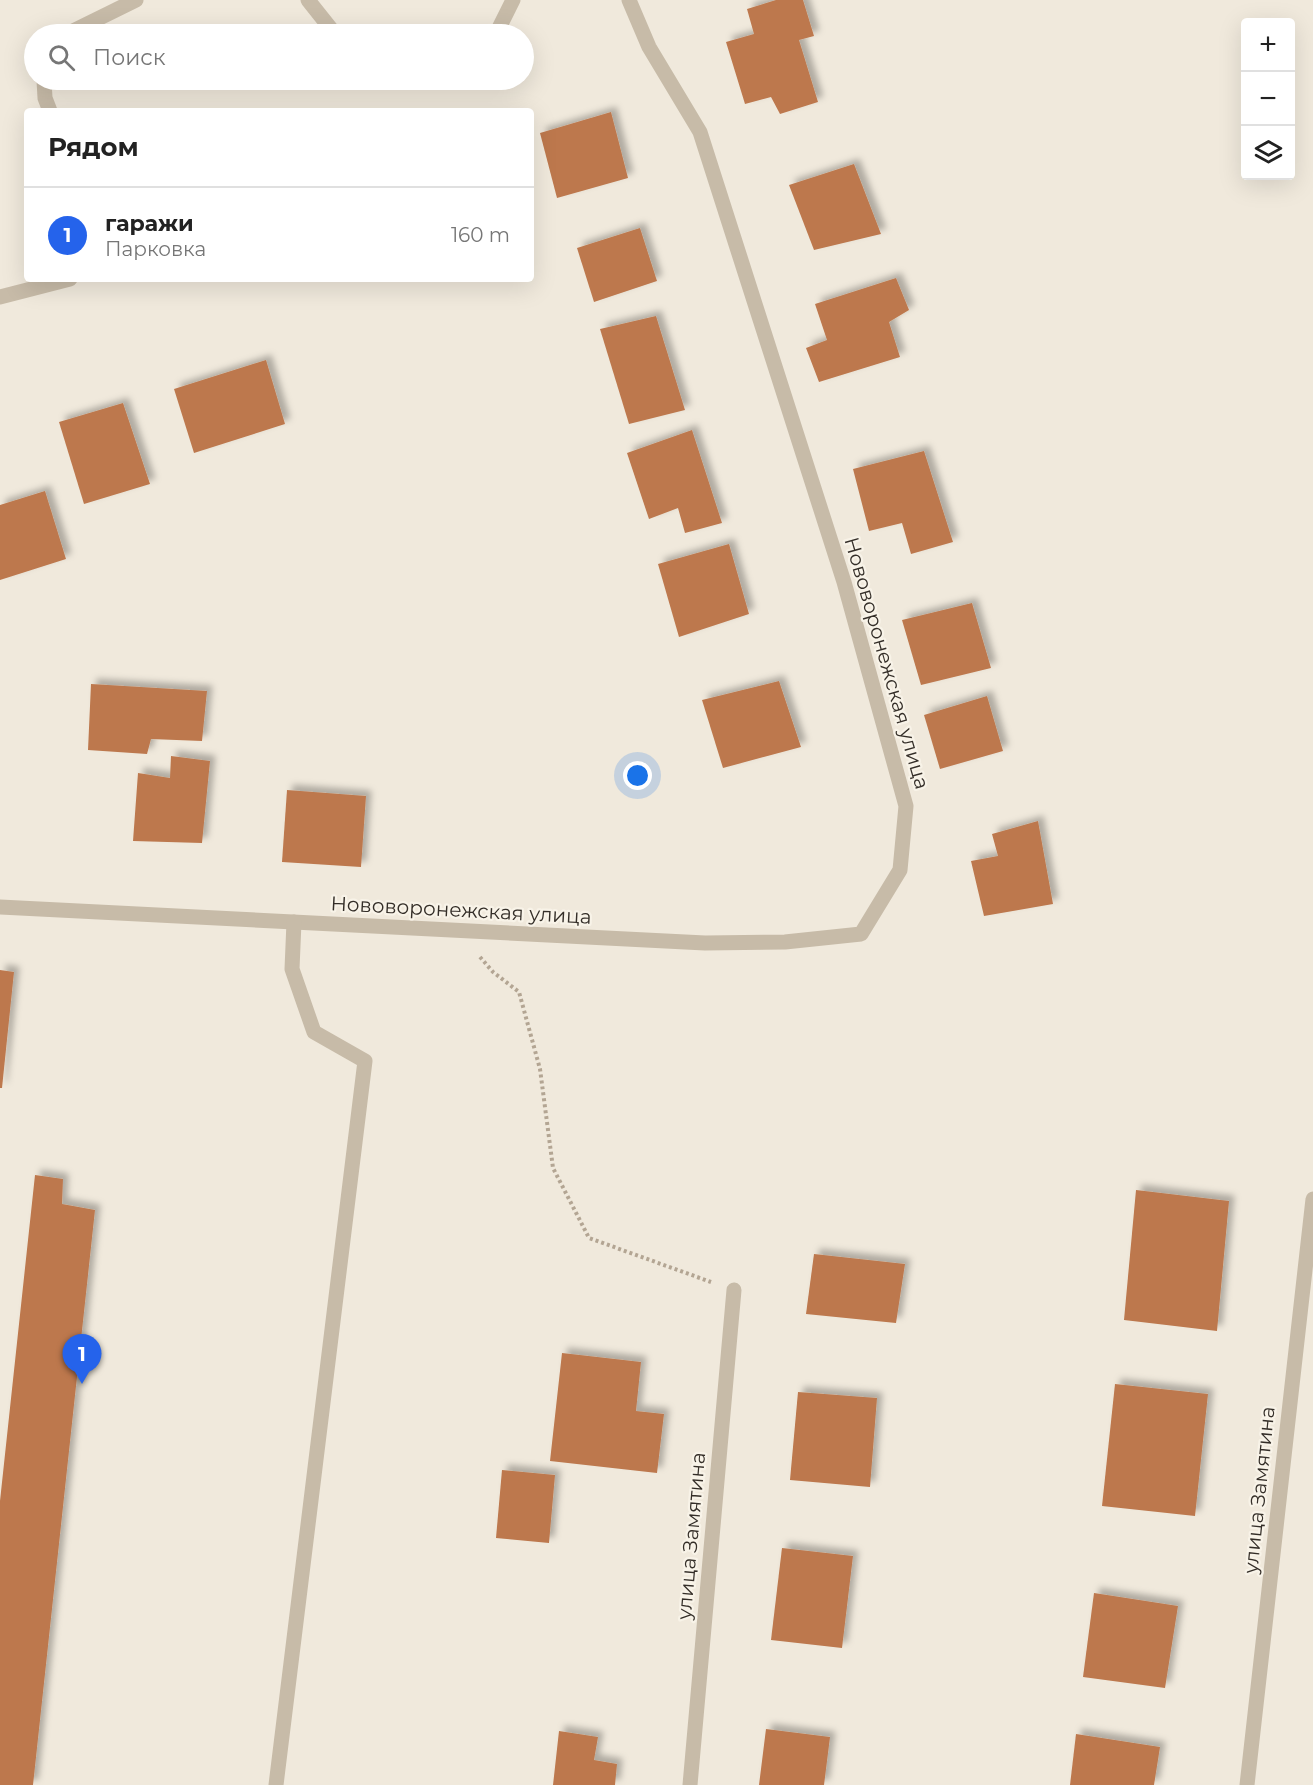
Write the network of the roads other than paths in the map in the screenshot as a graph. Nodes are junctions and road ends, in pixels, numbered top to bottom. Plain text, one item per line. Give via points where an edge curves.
1 (136, 0) edge
2 (308, 0) edge
3 (513, 0) edge
4 (629, 0) edge
5 (87, 24) edge
6 (327, 24) edge
7 (501, 24) edge
8 (45, 90) edge
9 (49, 108) edge
10 (58, 282) edge
11 (0, 297) edge
12 (0, 907) edge
13 (294, 922) junction
14 (1313, 1199) edge
15 (734, 1290) road end
16 (276, 1785) edge
17 (690, 1785) edge
18 (1247, 1785) edge

1 - 5 street
2 - 6 street
3 - 7 street
4 - 13 street, Нововоронежская улица via 649,47 700,132 841,571 906,806 900,870 861,934 784,942 705,943
8 - 9 street
10 - 11 street
12 - 13 street, Нововоронежская улица
13 - 16 street via 292,969 314,1032 365,1061
14 - 18 street, улица Замятина
15 - 17 street, улица Замятина

